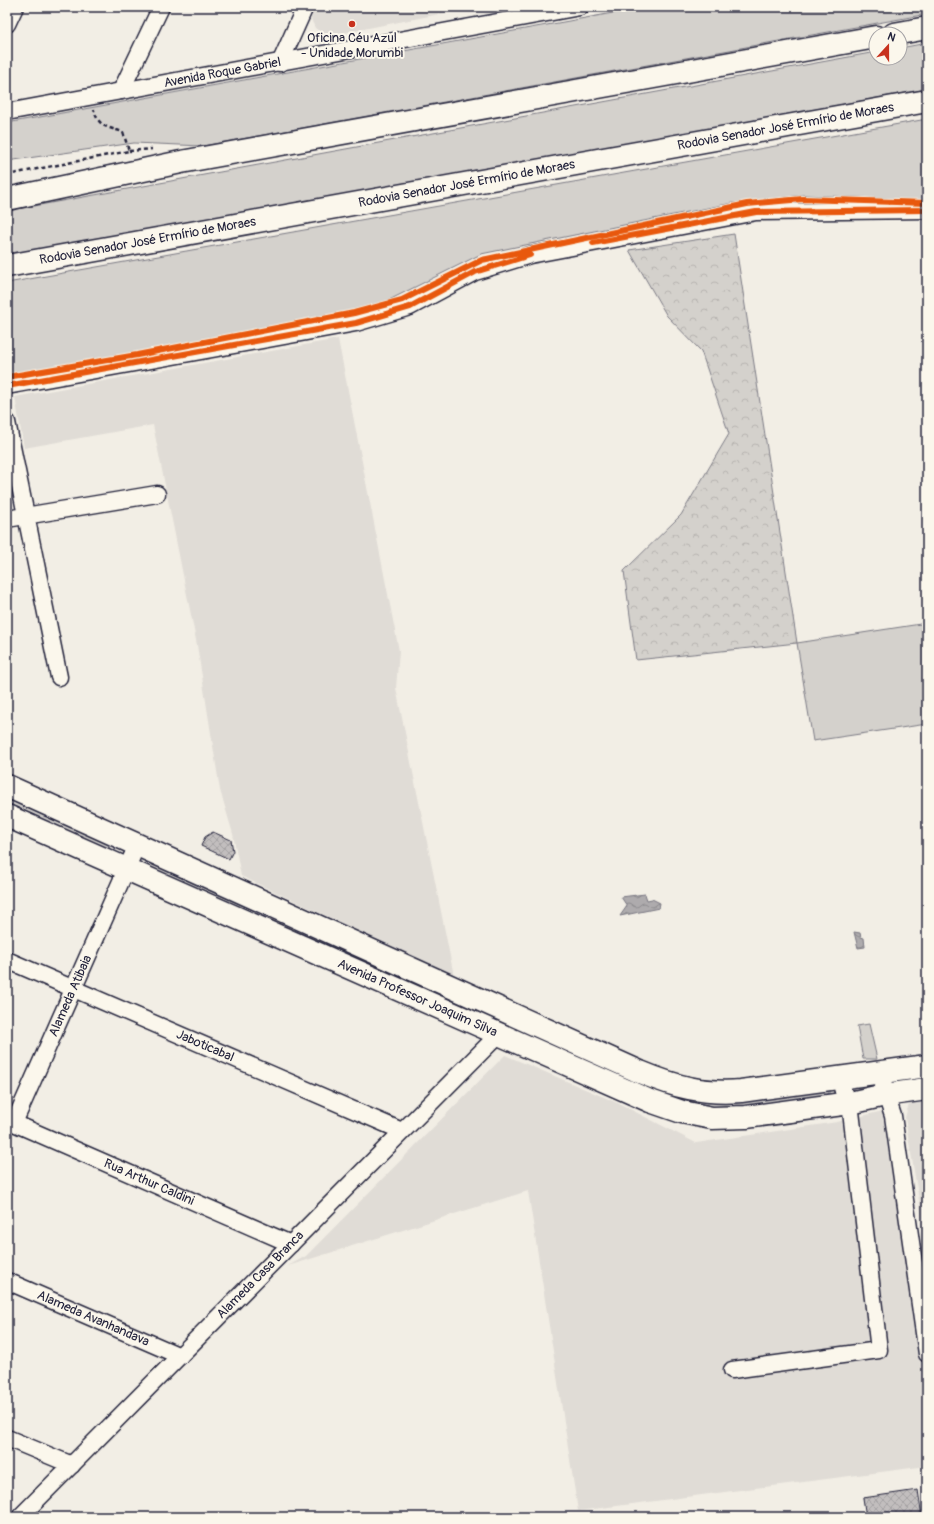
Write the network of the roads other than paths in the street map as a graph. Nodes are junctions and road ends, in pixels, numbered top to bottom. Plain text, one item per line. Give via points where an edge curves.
1 (161, 7) edge
2 (305, 7) edge
3 (580, 7) edge
4 (927, 28) edge
5 (908, 31) edge
6 (868, 38) edge
7 (280, 64) junction
8 (121, 91) junction
9 (927, 101) edge
10 (7, 112) edge
11 (7, 198) edge
12 (927, 210) edge
13 (7, 266) edge
14 (7, 386) edge
15 (7, 422) edge
16 (157, 494) dead end
17 (26, 516) junction
18 (7, 519) edge
19 (59, 677) dead end
20 (7, 786) edge
21 (7, 816) edge
22 (137, 845) junction
23 (126, 868) junction
24 (7, 960) edge
25 (73, 989) junction
26 (500, 1033) junction
27 (927, 1066) edge
28 (893, 1071) junction
29 (846, 1077) junction
30 (927, 1089) edge
31 (893, 1094) junction
32 (850, 1103) junction
33 (11, 1122) edge
34 (402, 1131) junction
35 (291, 1244) junction
36 (7, 1281) edge
37 (927, 1354) edge
38 (180, 1356) junction
39 (732, 1370) dead end
40 (7, 1438) edge
41 (72, 1465) junction
42 (20, 1517) edge

1 - 8 street
2 - 7 street
3 - 7 street, Avenida Roque Gabriel
4 - 5 main road
6 - 11 main road via 181,162
7 - 8 street, Avenida Roque Gabriel
8 - 10 street, Avenida Roque Gabriel
9 - 13 main road, Rodovia Senador José Ermírio de Moraes
12 - 14 street via 756,212 530,256 475,272 410,307 356,323
15 - 17 street
16 - 17 street
17 - 18 street
17 - 19 street
20 - 22 main road, Avenida Professor Joaquim Silva
21 - 23 main road, Avenida Professor Joaquim Silva
22 - 23 street
22 - 29 main road, Avenida Professor Joaquim Silva via 663,1082 718,1093
23 - 25 street, Alameda Atibaia
23 - 26 main road, Avenida Professor Joaquim Silva
24 - 25 street, Jaboticabal
25 - 33 street, Alameda Atibaia
25 - 34 street, Jaboticabal
26 - 32 main road, Avenida Professor Joaquim Silva via 650,1101 682,1112 712,1118 746,1117
26 - 34 street, Alameda Casa Branca
27 - 28 main road, Avenida Professor Joaquim Silva
28 - 29 main road, Avenida Professor Joaquim Silva
28 - 31 street
29 - 32 street via 841,1083
30 - 31 main road, Avenida Professor Joaquim Silva
31 - 32 main road, Avenida Professor Joaquim Silva
31 - 37 street via 893,1116
32 - 39 street via 879,1350
33 - 35 street, Rua Arthur Caldini
34 - 35 street, Alameda Casa Branca
35 - 38 street, Alameda Casa Branca
36 - 38 street, Alameda Avanhandava
38 - 41 street, Alameda Casa Branca
40 - 41 street
41 - 42 street, Alameda Casa Branca

